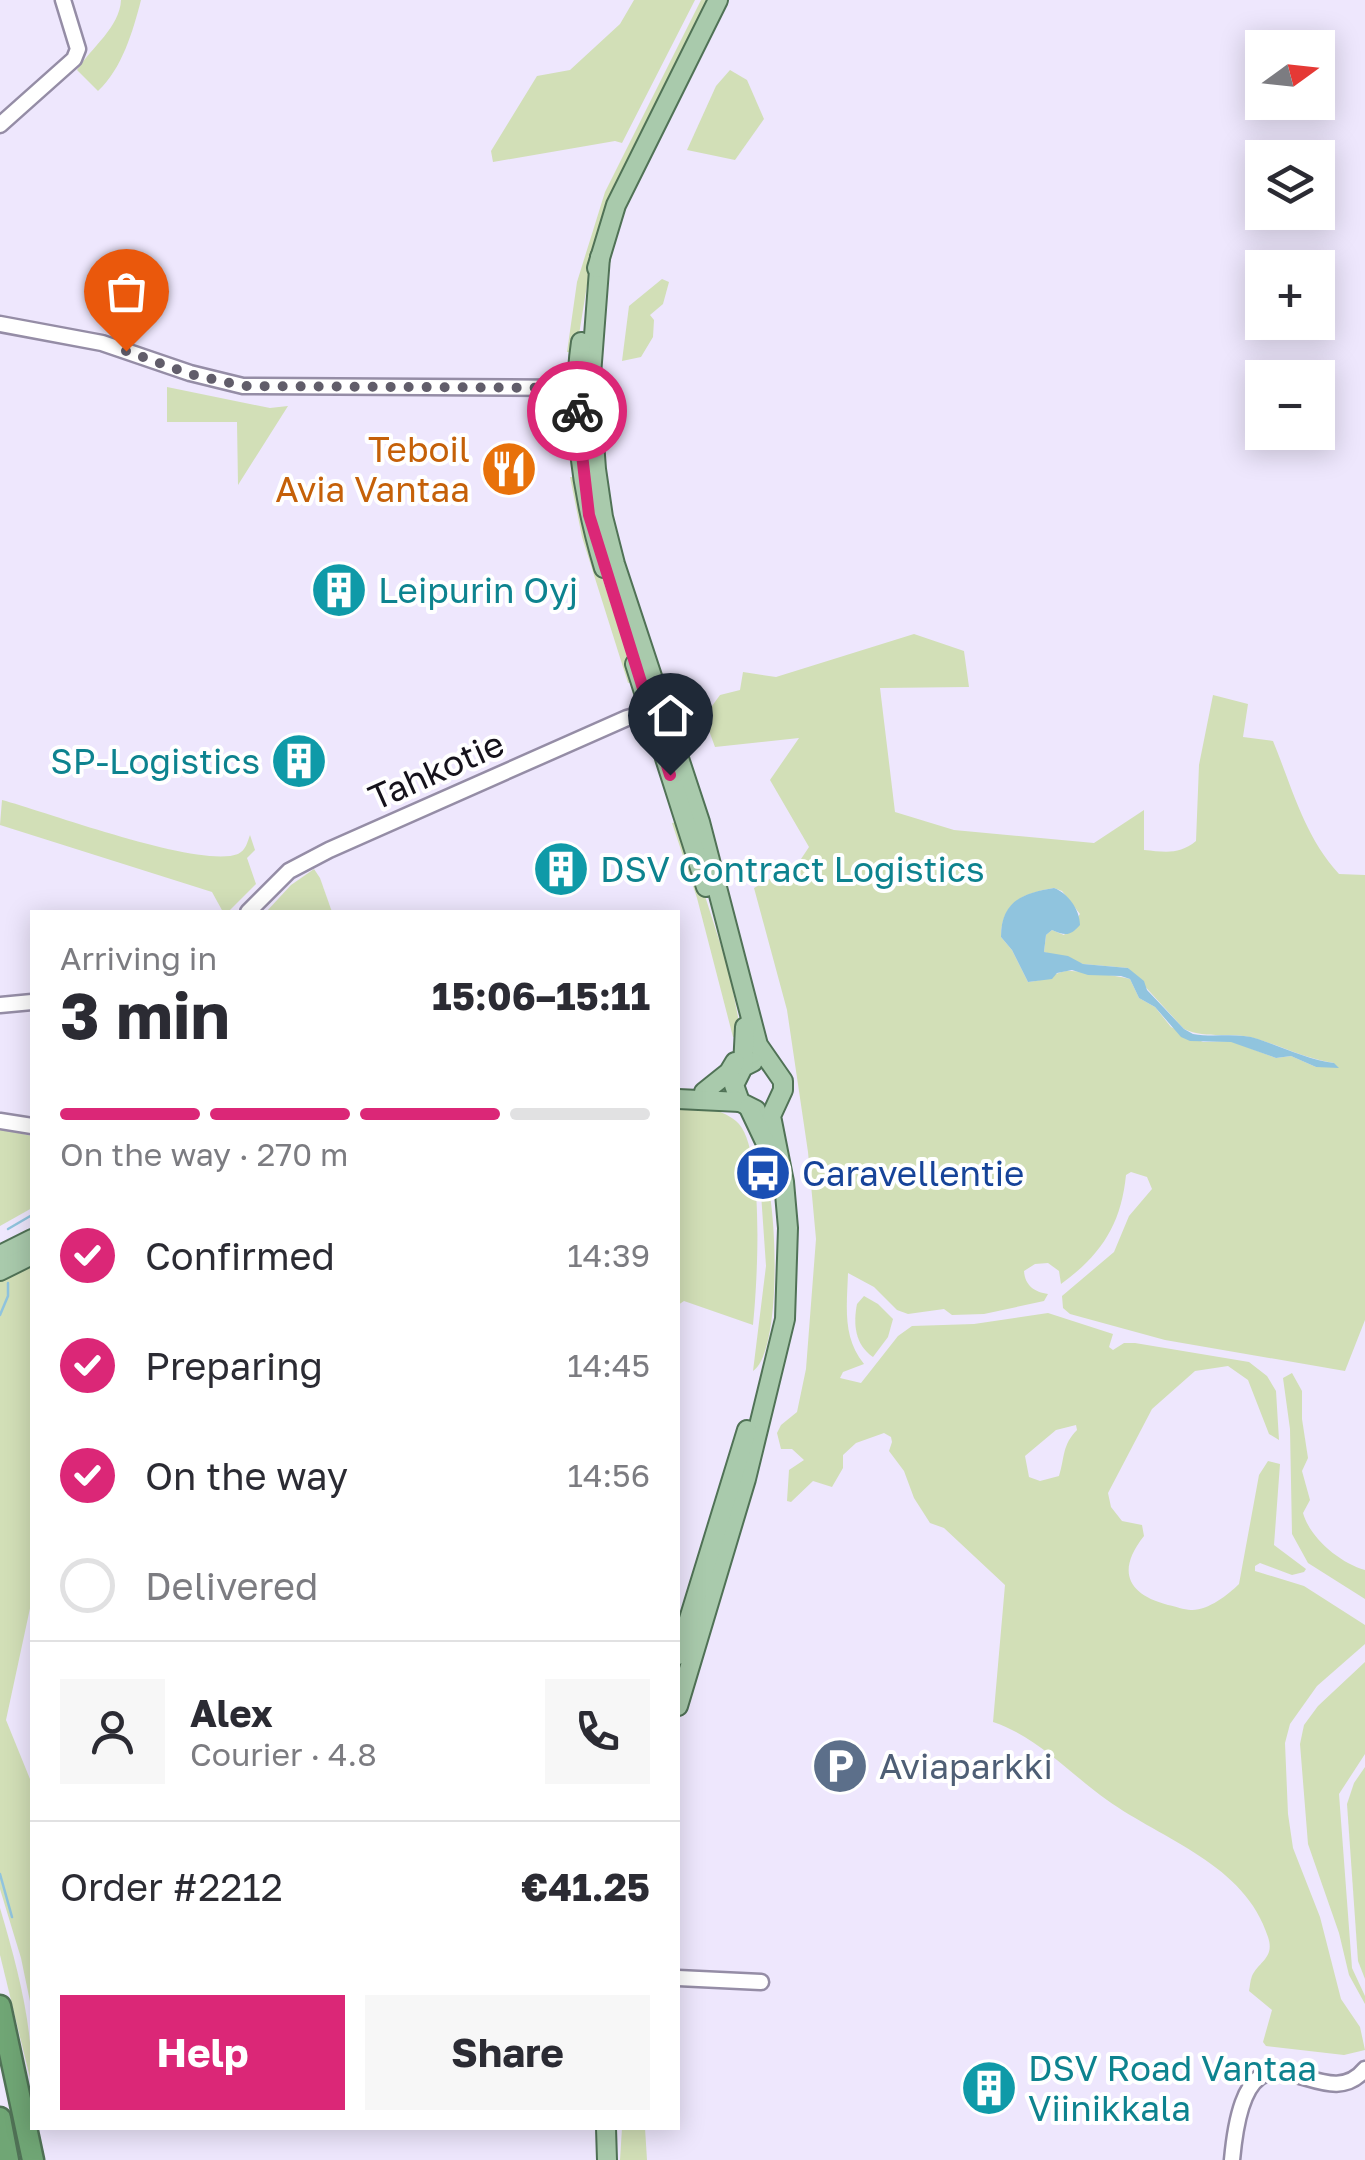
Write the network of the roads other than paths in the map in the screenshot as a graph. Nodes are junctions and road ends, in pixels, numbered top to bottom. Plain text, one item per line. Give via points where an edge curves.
1 (63, 0) edge
2 (718, 0) edge
3 (1, 121) edge
4 (0, 324) edge
5 (584, 388) junction
6 (657, 710) junction
7 (250, 910) edge
8 (30, 1002) edge
9 (0, 1004) edge
10 (746, 1034) junction
11 (771, 1064) junction
12 (739, 1072) junction
13 (704, 1092) junction
14 (680, 1098) edge
15 (680, 1098) edge
16 (775, 1104) junction
17 (745, 1105) junction
18 (0, 1121) edge
19 (30, 1126) edge
20 (30, 1241) edge
21 (0, 1256) edge
22 (30, 1256) edge
23 (0, 1271) edge
24 (680, 1649) edge
25 (680, 1699) edge
26 (680, 1978) edge
27 (761, 1982) dead end
28 (0, 2006) edge
29 (1365, 2070) edge
30 (0, 2118) edge
31 (606, 2130) edge
32 (616, 2130) edge
33 (8, 2160) edge
34 (33, 2160) edge
35 (607, 2160) edge
36 (617, 2160) edge
37 (1232, 2160) edge

1 - 3 street via 78,49 74,59
2 - 5 main road via 616,205 588,295
4 - 5 street via 102,343 243,386
5 - 6 main road via 581,469 589,515
6 - 7 street, Tahkotie via 329,850 289,871
6 - 10 main road
6 - 11 main road via 713,867 758,1045
8 - 9 street
10 - 12 main road
10 - 13 main road via 730,1072
11 - 12 main road via 757,1061
11 - 16 main road via 783,1081
12 - 13 main road via 725,1086
12 - 17 main road via 735,1093
13 - 14 main road
15 - 17 main road
16 - 17 main road via 764,1110
16 - 25 main road via 771,1116 788,1228 785,1319
17 - 24 main road via 769,1148 773,1173 779,1228 775,1314
18 - 19 street
20 - 21 main road
22 - 23 main road
26 - 27 street
28 - 34 highway
29 - 37 street via 1342,2082 1286,2071 1262,2076 1237,2112
30 - 33 highway
31 - 35 main road
32 - 36 main road

